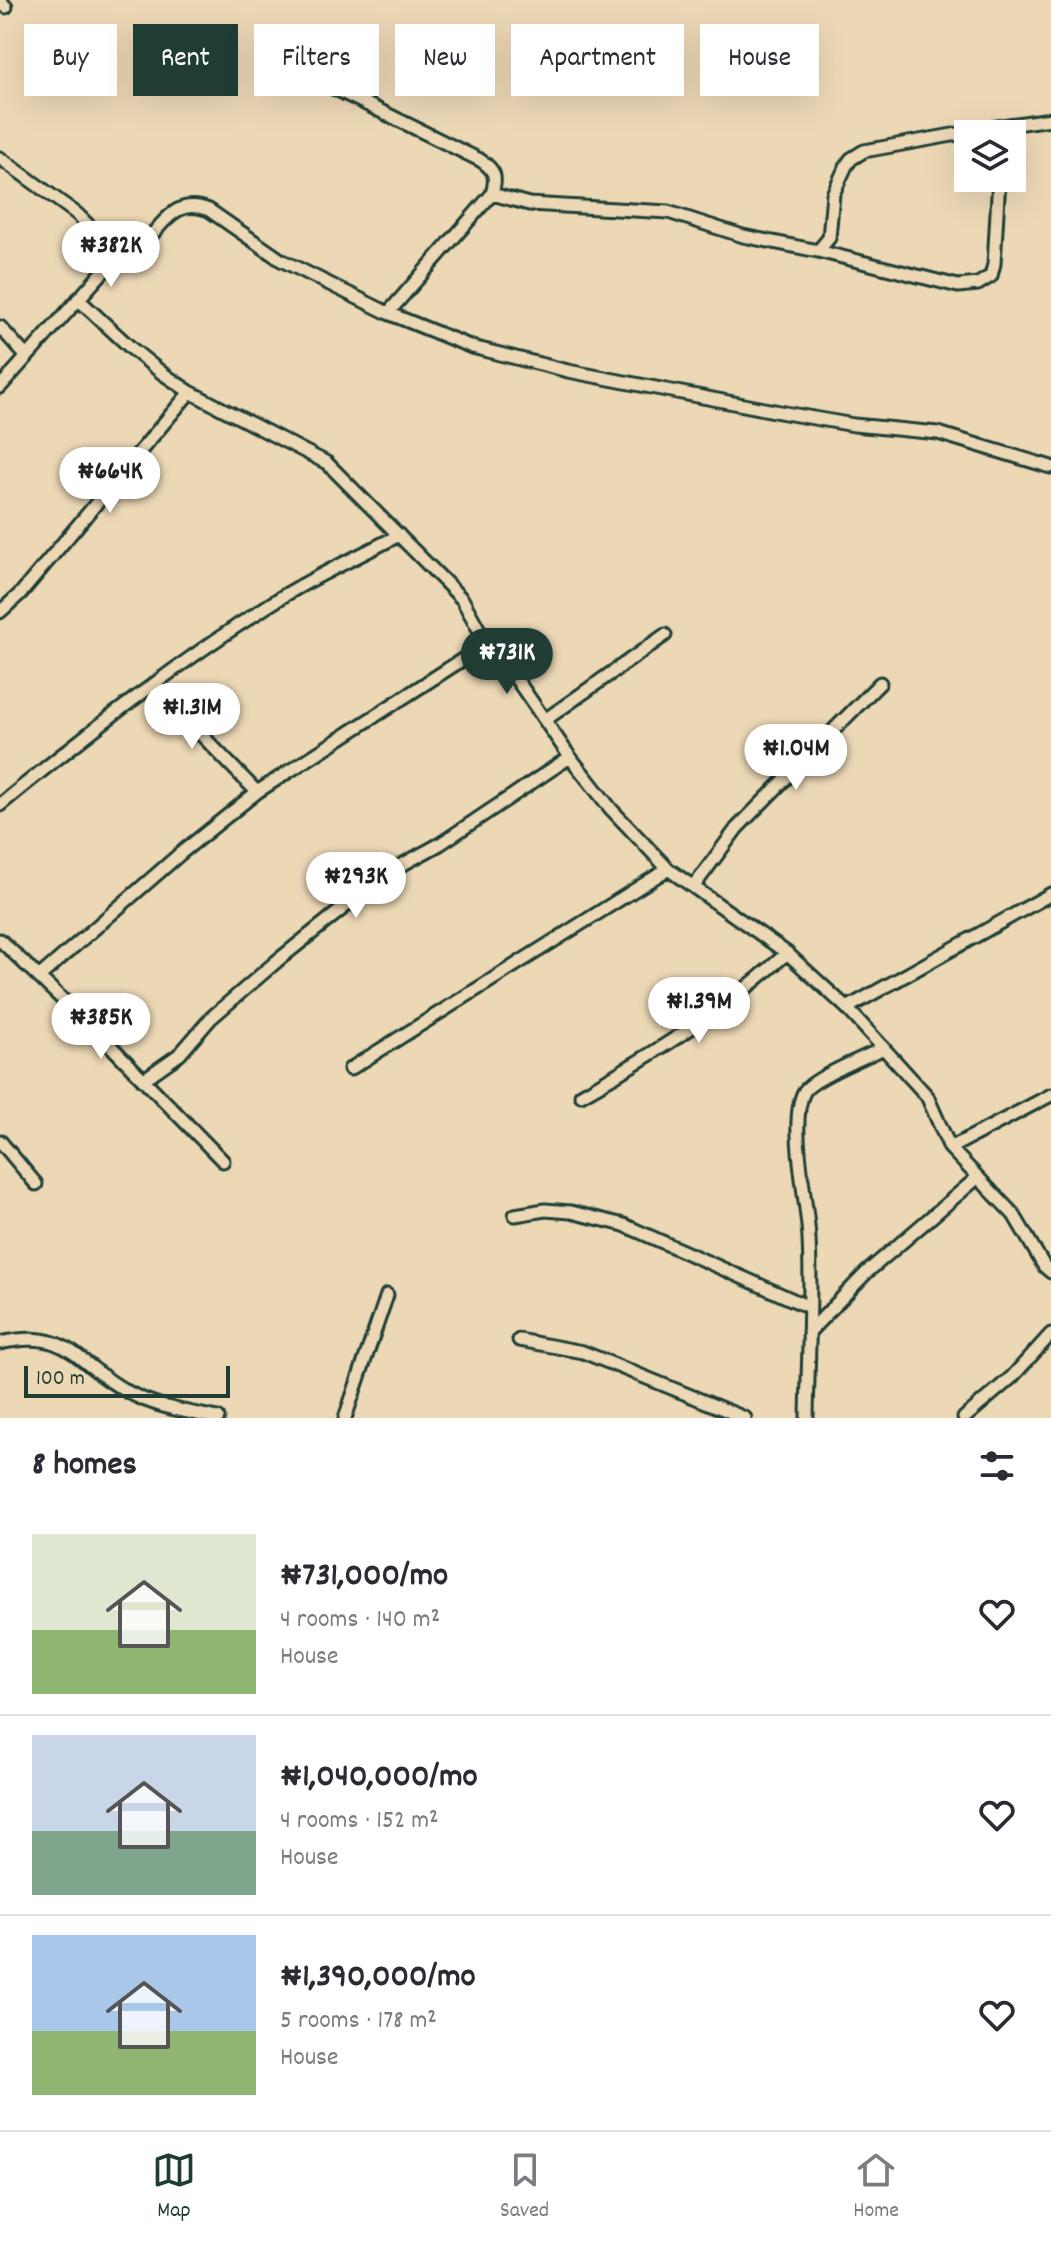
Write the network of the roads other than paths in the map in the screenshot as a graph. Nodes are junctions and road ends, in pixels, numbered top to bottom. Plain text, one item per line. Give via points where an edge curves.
1 (350, 96) edge
2 (1051, 119) edge
3 (1026, 125) edge
4 (954, 136) edge
5 (0, 158) edge
6 (998, 192) edge
7 (492, 194) junction
8 (818, 251) junction
9 (118, 255) junction
10 (78, 299) junction
11 (388, 313) junction
12 (0, 327) edge
13 (27, 357) junction
14 (0, 387) edge
15 (190, 392) junction
16 (1051, 467) edge
17 (399, 535) junction
18 (0, 612) edge
19 (665, 635) dead end
20 (493, 655) junction
21 (880, 683) dead end
22 (153, 685) junction
23 (545, 720) junction
24 (570, 757) junction
25 (257, 792) junction
26 (0, 805) edge
27 (668, 869) junction
28 (694, 886) junction
29 (1051, 894) edge
30 (0, 940) edge
31 (787, 953) junction
32 (40, 976) junction
33 (847, 1008) junction
34 (884, 1048) junction
35 (350, 1069) dead end
36 (143, 1080) junction
37 (581, 1095) dead end
38 (1051, 1095) edge
39 (0, 1141) edge
40 (950, 1148) junction
41 (223, 1161) dead end
42 (977, 1178) junction
43 (36, 1184) dead end
44 (515, 1215) dead end
45 (1051, 1272) edge
46 (387, 1295) dead end
47 (809, 1307) junction
48 (809, 1332) junction
49 (1051, 1334) edge
50 (519, 1340) dead end
51 (0, 1343) edge
52 (218, 1418) edge
53 (345, 1418) edge
54 (745, 1418) edge
55 (807, 1418) edge
56 (964, 1418) edge

1 - 7 street via 480,160 493,169
2 - 3 street
4 - 8 street via 882,146 851,159 833,194 829,238
5 - 9 street via 77,214
6 - 8 street via 994,264 991,276 978,284 958,286
7 - 8 street via 529,204 668,212 743,236
7 - 11 street
9 - 10 street
9 - 11 street via 135,250 177,209 198,206 281,260
10 - 13 street
10 - 15 street
11 - 16 street via 472,347 568,371 854,425 938,433
12 - 13 street
13 - 14 street
15 - 17 street via 327,463
15 - 18 street
17 - 20 street via 462,599
17 - 22 street via 287,594
19 - 23 street
20 - 23 street via 508,667
20 - 25 street via 482,652 465,658
21 - 28 street via 737,828
22 - 25 street
22 - 26 street
23 - 24 street
24 - 27 street
24 - 36 street via 387,873 211,1018 180,1054
25 - 32 street
27 - 28 street
27 - 35 street
28 - 31 street
29 - 33 street
30 - 32 street
31 - 33 street
31 - 37 street via 709,1017
32 - 36 street
33 - 34 street
34 - 40 street via 927,1096
34 - 47 street via 804,1090 798,1141 809,1237
36 - 41 street
38 - 40 street
39 - 43 street
40 - 42 street
42 - 45 street via 1014,1215
42 - 48 street via 867,1272
44 - 47 street via 571,1212 624,1225
46 - 53 street
47 - 48 street
48 - 55 street
49 - 56 street
50 - 54 street via 583,1352
51 - 52 street via 47,1340 73,1350 129,1393

